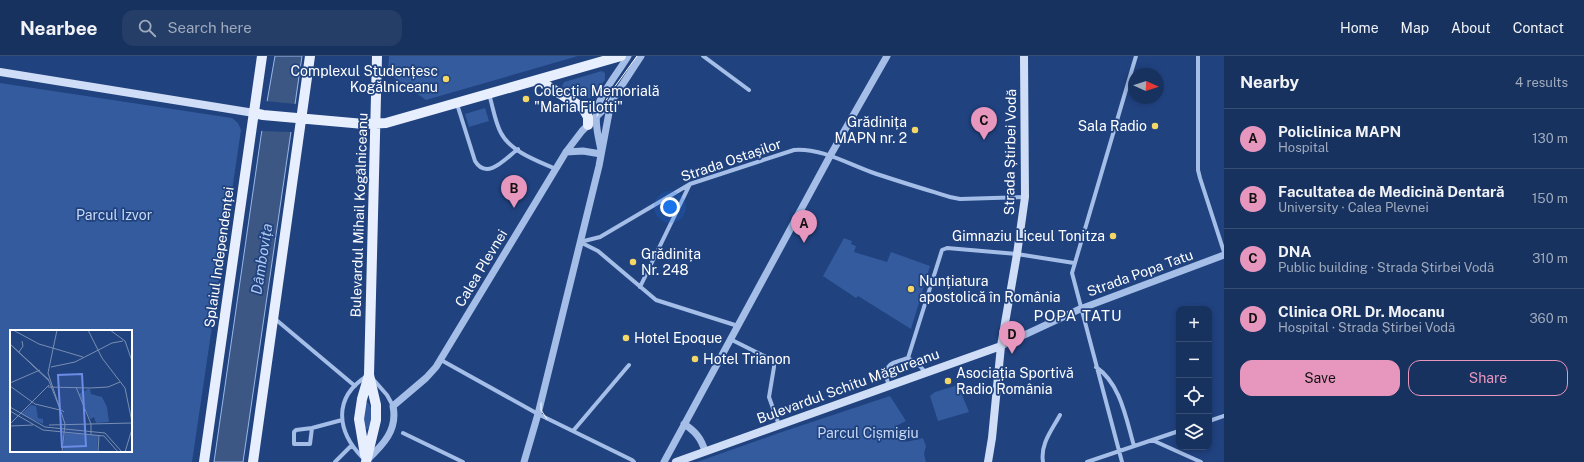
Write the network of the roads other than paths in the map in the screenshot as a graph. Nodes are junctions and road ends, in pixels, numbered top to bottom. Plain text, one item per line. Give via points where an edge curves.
1 (262, 56) edge
2 (310, 56) edge
3 (377, 56) edge
4 (621, 56) edge
5 (628, 56) edge
6 (641, 56) edge
7 (703, 56) edge
8 (887, 56) edge
9 (1024, 56) edge
10 (1136, 56) edge
11 (1198, 56) edge
12 (0, 72) edge
13 (538, 80) junction
14 (749, 90) dead end
15 (489, 94) junction
16 (612, 102) junction
17 (456, 103) junction
18 (258, 114) junction
19 (597, 116) junction
20 (298, 117) junction
21 (376, 124) junction
22 (588, 125) junction
23 (518, 149) junction
24 (566, 152) junction
25 (602, 154) junction
26 (830, 156) junction
27 (556, 169) junction
28 (690, 184) junction
29 (1025, 197) junction
30 (580, 242) junction
31 (1224, 252) edge
32 (1017, 254) junction
33 (1224, 255) edge
34 (1074, 263) junction
35 (640, 288) junction
36 (1080, 309) junction
37 (273, 318) junction
38 (738, 326) junction
39 (730, 339) junction
40 (1001, 346) junction
41 (908, 358) junction
42 (441, 360) junction
43 (629, 365) dead end
44 (1096, 367) junction
45 (926, 373) junction
46 (369, 375) junction
47 (355, 386) junction
48 (889, 387) junction
49 (393, 406) junction
50 (538, 414) junction
51 (1060, 415) dead end
52 (1224, 416) edge
53 (342, 420) junction
54 (1212, 420) edge
55 (684, 424) junction
56 (778, 425) junction
57 (312, 428) junction
58 (573, 431) junction
59 (1176, 432) edge
60 (403, 433) dead end
61 (1152, 440) junction
62 (352, 445) junction
63 (1134, 446) junction
64 (705, 451) junction
65 (1119, 451) junction
66 (366, 461) edge
67 (633, 461) edge
68 (204, 462) edge
69 (253, 462) edge
70 (335, 462) edge
71 (462, 462) edge
72 (524, 462) edge
73 (664, 462) edge
74 (676, 462) edge
75 (988, 462) edge
76 (1043, 462) edge
77 (1087, 462) edge
78 (1122, 462) edge
79 (1201, 462) edge

1 - 18 main road, Splaiul Independenței
2 - 20 main road
3 - 21 main road, Bulevardul Mihail Kogălniceanu
4 - 13 main road
5 - 19 street, Calea Plevnei via 600,101
6 - 16 street, Calea Plevnei
7 - 14 street
8 - 26 street
9 - 29 main road, Strada Știrbei Vodă
10 - 34 street
11 - 31 street via 1198,170
12 - 18 main road
13 - 15 main road
13 - 22 main road via 583,108 588,117
15 - 17 main road
15 - 23 street via 501,132 509,143
16 - 19 street, Calea Plevnei
16 - 25 street, Calea Plevnei
17 - 21 main road
17 - 23 street via 475,161 480,167 488,170 493,168
18 - 20 main road
18 - 68 main road, Splaiul Independenței
19 - 22 street, Calea Plevnei
19 - 25 street
20 - 21 main road
20 - 37 main road
21 - 46 main road, Bulevardul Mihail Kogălniceanu
22 - 24 street, Calea Plevnei
23 - 27 street
24 - 25 street via 583,150
24 - 27 street, Calea Plevnei
25 - 30 street, Calea Plevnei
26 - 28 street, Strada Ostașilor via 811,150 794,150
26 - 29 street, Strada Ostașilor via 870,172 950,197
26 - 38 street
27 - 42 street, Calea Plevnei
28 - 30 street, Strada Ostașilor via 600,236
28 - 35 street
29 - 32 main road, Strada Știrbei Vodă
30 - 35 street via 598,251
30 - 50 street, Calea Plevnei
32 - 34 street
32 - 40 main road, Strada Știrbei Vodă
32 - 41 street via 947,248 942,250
33 - 36 street, Strada Popa Tatu
34 - 36 street via 1072,276
35 - 38 street via 656,300
36 - 40 street, Strada Popa Tatu
36 - 44 street
37 - 47 street
37 - 69 main road
38 - 39 street
39 - 55 street
39 - 56 street via 774,361 769,397
40 - 45 main road, Bulevardul Schitu Măgureanu
40 - 75 main road, Strada Știrbei Vodă
41 - 45 street
41 - 48 street via 888,366 886,377
42 - 49 street, Calea Plevnei via 431,373
42 - 50 street
43 - 58 street
44 - 63 street via 1107,376 1118,396
44 - 65 street
45 - 48 main road, Bulevardul Schitu Măgureanu
46 - 47 street
46 - 49 street via 387,394
46 - 66 main road, Bulevardul Mihail Kogălniceanu via 359,419
46 - 66 main road, Bulevardul Mihail Kogălniceanu via 376,405 376,420
47 - 53 street via 344,403
48 - 56 main road, Bulevardul Schitu Măgureanu
49 - 66 street via 394,420 391,433
50 - 58 street
50 - 72 street, Calea Plevnei
51 - 76 street via 1044,444
52 - 54 street
53 - 57 street
53 - 62 street
55 - 64 street via 697,434
55 - 73 street
56 - 64 main road, Bulevardul Schitu Măgureanu
57 - 57 street via 310,444 294,444 295,431
58 - 67 street
59 - 61 street
60 - 71 street
61 - 63 street
61 - 79 street
62 - 66 street
62 - 70 street
63 - 65 street
64 - 74 main road, Bulevardul Schitu Măgureanu
65 - 77 street
65 - 78 street

